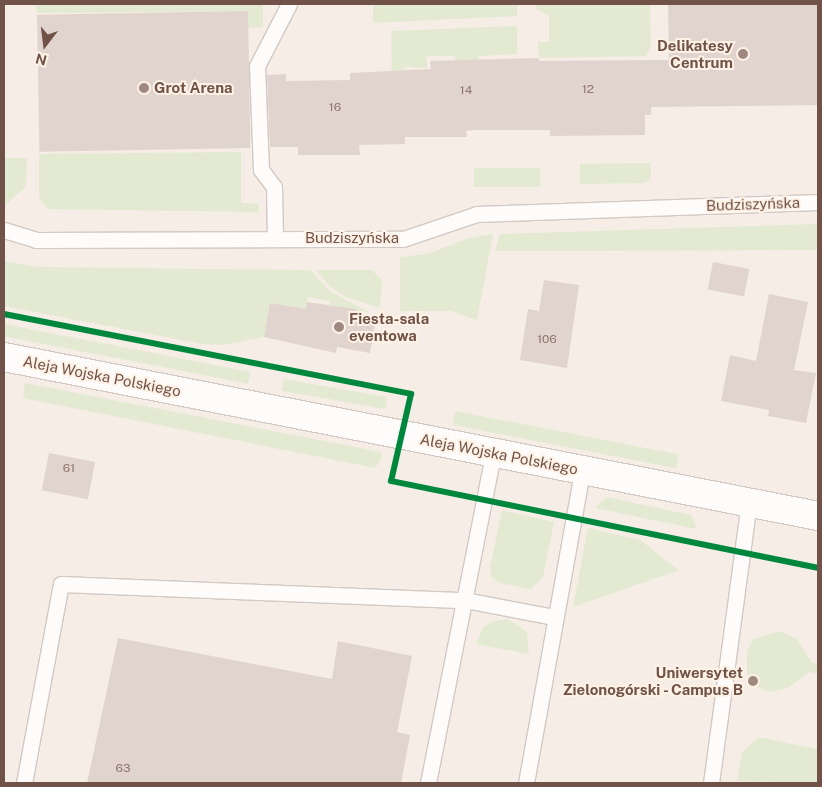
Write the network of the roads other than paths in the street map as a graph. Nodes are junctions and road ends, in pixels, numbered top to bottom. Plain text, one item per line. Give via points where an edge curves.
1 (289, 4) edge
2 (818, 202) edge
3 (4, 230) edge
4 (275, 238) junction
5 (4, 357) edge
6 (493, 454) junction
7 (582, 471) junction
8 (749, 503) junction
9 (818, 516) edge
10 (465, 600) junction
11 (554, 617) junction
12 (24, 783) edge
13 (428, 783) edge
14 (526, 783) edge
15 (712, 783) edge

1 - 4 lane via 257,66 260,170 274,187
2 - 4 lane, Budziszyńska via 477,214 403,239
3 - 4 lane, Budziszyńska via 36,240
5 - 6 main road, Aleja Wojska Polskiego
6 - 7 main road, Aleja Wojska Polskiego
6 - 10 lane
7 - 8 main road, Aleja Wojska Polskiego
7 - 11 lane
8 - 9 main road, Aleja Wojska Polskiego
8 - 15 lane
10 - 11 lane
10 - 12 lane via 61,584
10 - 13 lane
11 - 14 lane

